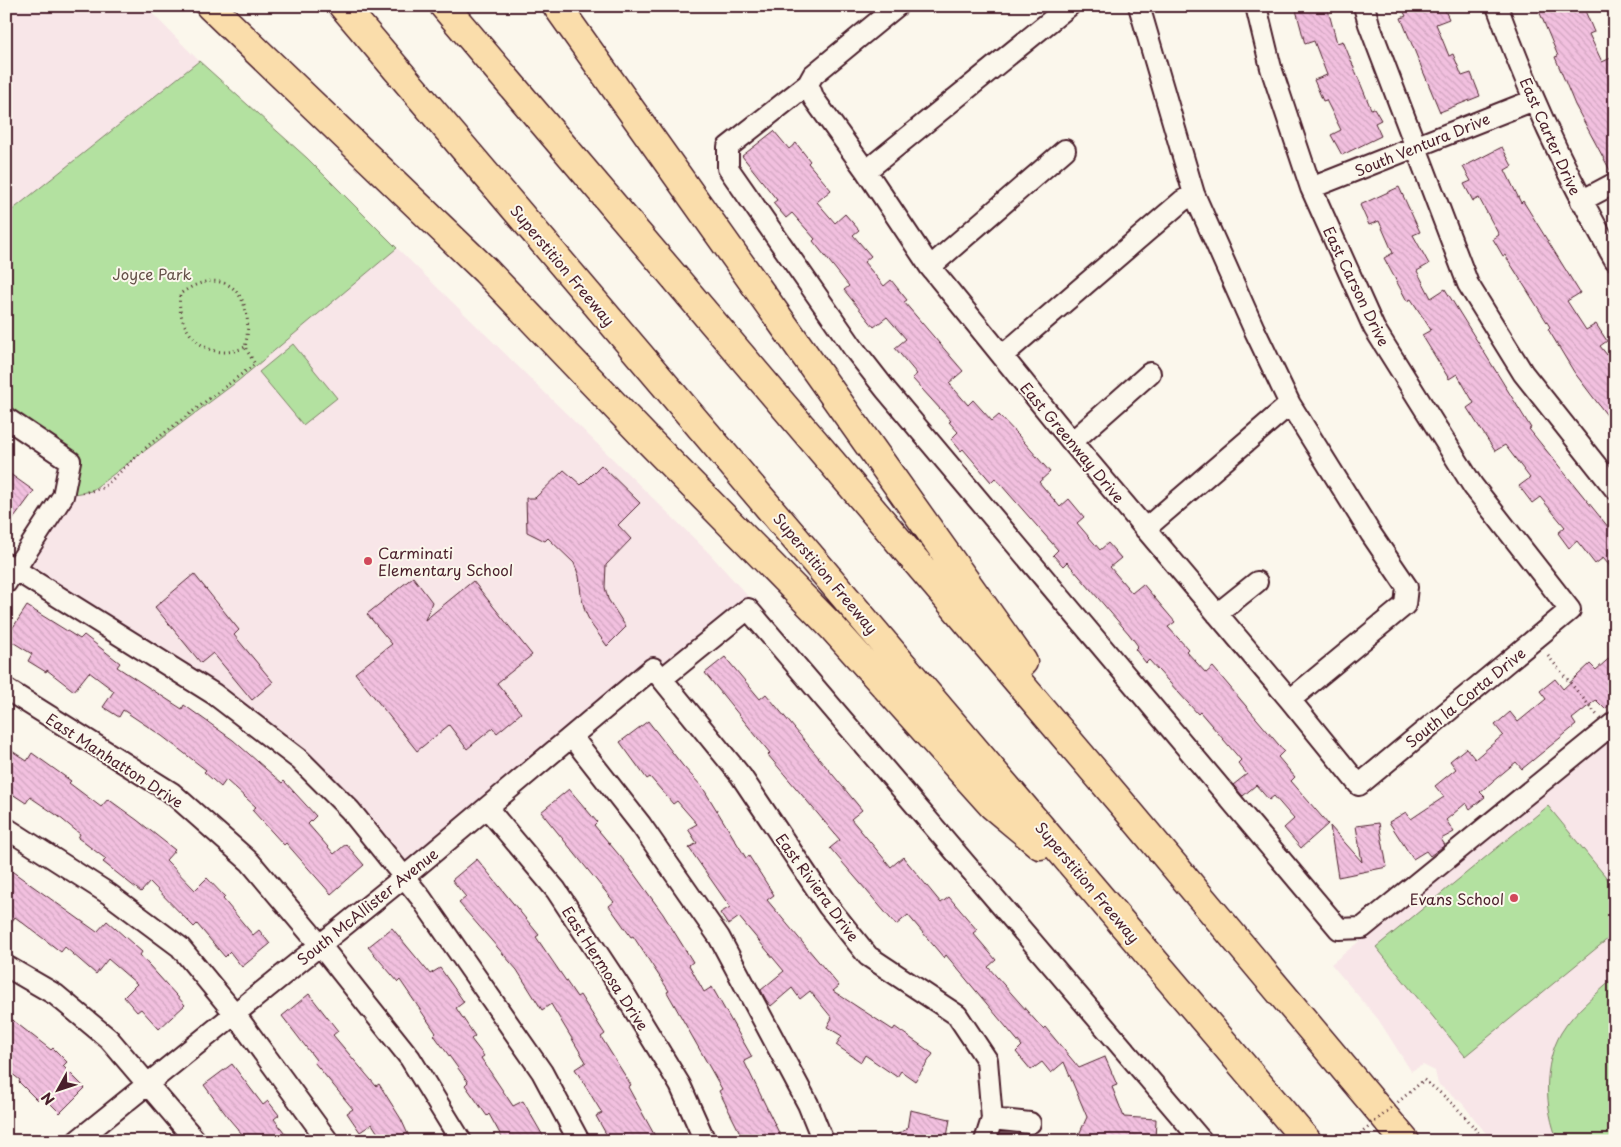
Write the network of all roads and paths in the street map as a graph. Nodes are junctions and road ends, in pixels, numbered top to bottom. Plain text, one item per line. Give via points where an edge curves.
1 (210, 6) edge
2 (343, 6) edge
3 (444, 6) edge
4 (557, 6) edge
5 (897, 6) edge
6 (1069, 6) edge
7 (1139, 6) edge
8 (1256, 6) edge
9 (1364, 6) edge
10 (1497, 6) edge
11 (808, 84) junction
12 (1534, 100) junction
13 (1416, 147) junction
14 (1065, 150) dead end
15 (866, 171) junction
16 (1615, 183) edge
17 (1311, 188) junction
18 (1194, 194) junction
19 (1581, 201) junction
20 (1615, 260) edge
21 (930, 267) junction
22 (245, 347) junction
23 (1002, 356) junction
24 (1150, 373) dead end
25 (1290, 404) junction
26 (6, 418) edge
27 (1072, 442) junction
28 (1615, 488) edge
29 (80, 493) dead end
30 (1145, 529) junction
31 (9, 572) edge
32 (1257, 582) dead end
33 (1570, 610) joint
34 (1217, 614) junction
35 (1548, 656) dead end
36 (658, 673) junction
37 (6, 690) edge
38 (1290, 700) junction
39 (1611, 725) edge
40 (572, 737) junction
41 (1359, 785) joint
42 (487, 808) junction
43 (1129, 812) junction
44 (6, 828) edge
45 (403, 878) junction
46 (1101, 896) junction
47 (320, 945) junction
48 (6, 966) edge
49 (235, 1014) junction
50 (1317, 1036) junction
51 (149, 1084) junction
52 (992, 1119) junction
53 (1030, 1123) dead end
54 (1301, 1134) edge
55 (1192, 1137) edge
56 (77, 1141) edge
57 (196, 1141) edge
58 (328, 1141) edge
59 (461, 1141) edge
60 (579, 1141) edge
61 (705, 1141) edge
62 (823, 1141) edge
63 (986, 1141) edge
64 (1352, 1141) edge
65 (1405, 1141) edge
66 (1417, 1141) edge
67 (1484, 1141) edge

1 - 46 highway via 486,271 832,627 992,804
2 - 46 highway, Superstition Freeway
3 - 43 highway
4 - 43 highway
5 - 11 street via 812,75
6 - 15 street
7 - 18 street
8 - 17 street, East Carson Drive via 1271,68
9 - 13 street
10 - 12 street, East Carter Drive
11 - 15 street, East Greenway Drive via 814,99
11 - 39 street via 728,147 728,168 886,390 1339,929 1362,928
12 - 13 street, South Ventura Drive
12 - 19 street, East Carter Drive
13 - 17 street, South Ventura Drive
13 - 28 street via 1468,284 1524,372
14 - 21 street
15 - 21 street, East Greenway Drive
16 - 19 street
17 - 33 street, East Carson Drive via 1374,328 1473,486
18 - 23 street
18 - 25 street
19 - 20 street, East Carter Drive
21 - 23 street, East Greenway Drive
22 - 22 path via 248,332 246,306 227,284 202,282 180,294 181,318 198,344 220,353 233,353
22 - 29 path via 255,364 150,444 102,488
23 - 27 street, East Greenway Drive
24 - 27 street
25 - 30 street
25 - 38 street via 1407,587 1405,605
26 - 31 street via 70,460 63,496
27 - 30 street, East Greenway Drive
30 - 34 street, East Greenway Drive
31 - 45 street via 214,694 300,760 350,810
32 - 34 street
33 - 41 street, South la Corta Drive
34 - 38 street, East Greenway Drive
35 - 39 path
36 - 40 street, South McAllister Avenue
36 - 52 street, East Riviera Drive via 741,776 828,906 868,956 957,1014 987,1060
36 - 55 street, South McAllister Avenue via 748,609
37 - 47 street, East Manhatton Drive via 172,793 250,862
38 - 41 street, East Greenway Drive
40 - 42 street, South McAllister Avenue
40 - 62 street via 641,825 719,937 808,1104
42 - 45 street, South McAllister Avenue
42 - 61 street, East Hermosa Drive via 556,890 624,993 680,1085
43 - 50 highway
44 - 49 street via 108,894 180,947
45 - 47 street, South McAllister Avenue
45 - 60 street via 421,898 542,1072
46 - 54 highway, Superstition Freeway
47 - 49 street, South McAllister Avenue
47 - 59 street, East Manhatton Drive via 410,1058
48 - 51 street via 56,996 87,1020 109,1039
49 - 51 street, South McAllister Avenue
49 - 58 street
50 - 65 highway
50 - 66 highway
51 - 56 street, South McAllister Avenue
51 - 57 street
52 - 53 street
52 - 63 street
64 - 67 path, bridge via 1424,1080 1468,1118

